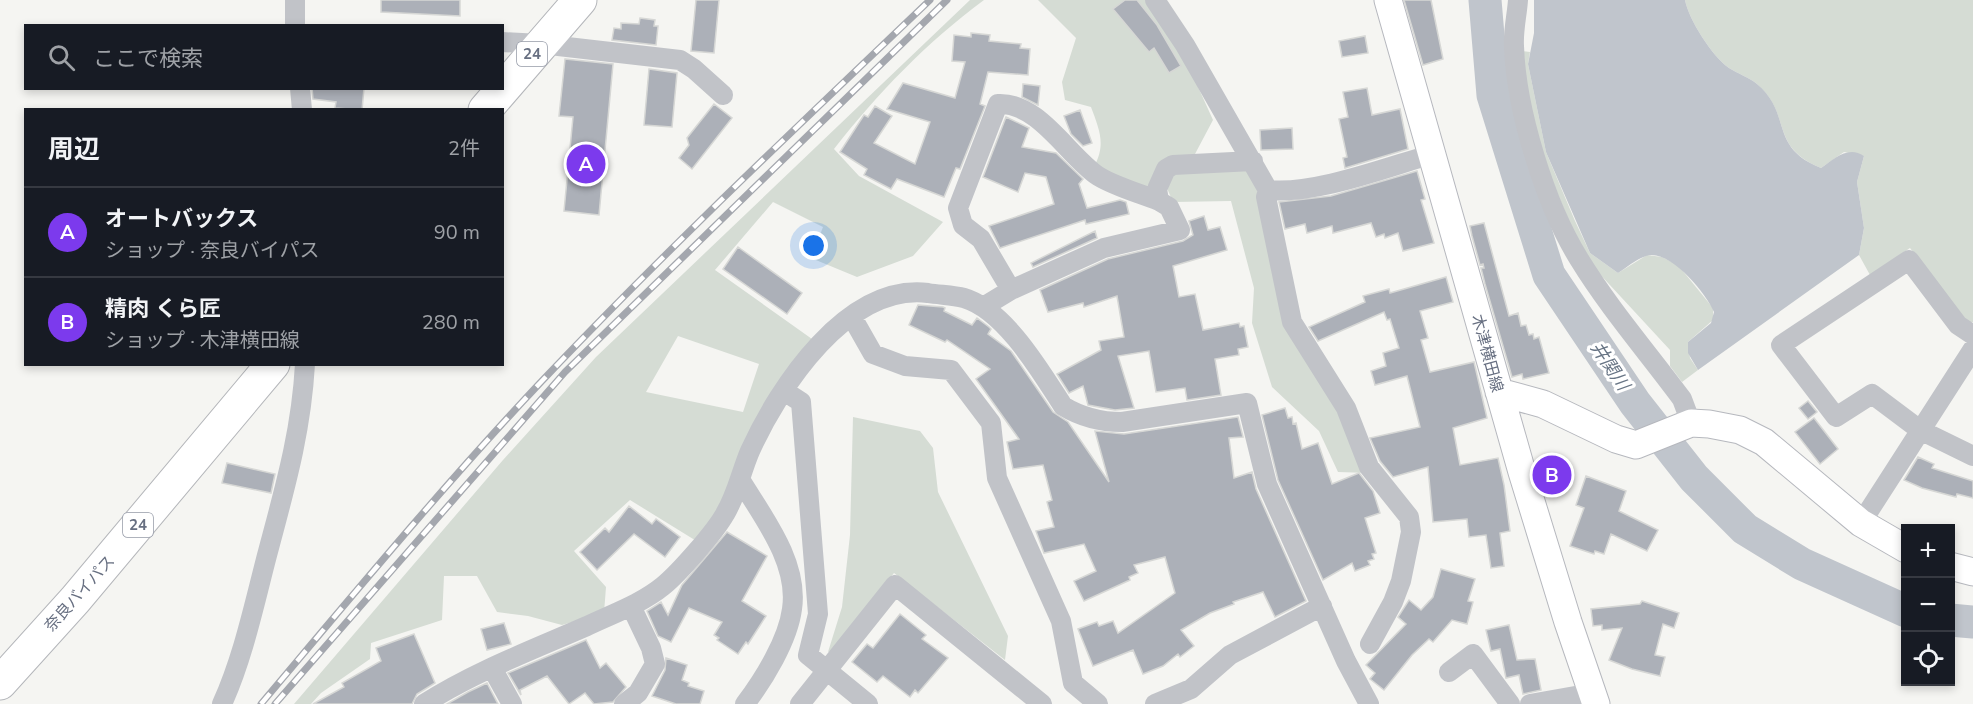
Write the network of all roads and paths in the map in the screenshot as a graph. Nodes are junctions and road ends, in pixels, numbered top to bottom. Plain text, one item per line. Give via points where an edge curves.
1 (295, 0) edge
2 (580, 0) edge
3 (1155, 0) edge
4 (1388, 0) edge
5 (1518, 0) edge
6 (295, 24) edge
7 (504, 42) edge
8 (541, 44) junction
9 (504, 88) edge
10 (300, 90) edge
11 (502, 90) edge
12 (723, 95) dead end
13 (302, 108) edge
14 (487, 108) edge
15 (1433, 154) junction
16 (1253, 161) junction
17 (1268, 190) junction
18 (1159, 201) junction
19 (1011, 290) junction
20 (983, 307) junction
21 (852, 317) junction
22 (1973, 335) edge
23 (1973, 349) edge
24 (271, 366) edge
25 (305, 366) edge
26 (784, 391) junction
27 (1499, 392) junction
28 (1685, 426) junction
29 (1920, 430) junction
30 (1973, 456) edge
31 (741, 481) junction
32 (1861, 523) junction
33 (1901, 547) edge
34 (1955, 567) edge
35 (1973, 572) edge
36 (631, 606) junction
37 (1322, 606) junction
38 (1370, 645) dead end
39 (492, 668) junction
40 (827, 670) junction
41 (1449, 672) dead end
42 (0, 682) edge
43 (1594, 699) edge
44 (222, 704) edge
45 (424, 704) edge
46 (512, 704) edge
47 (624, 704) edge
48 (745, 704) edge
49 (800, 704) edge
50 (868, 704) edge
51 (1042, 704) edge
52 (1098, 704) edge
53 (1155, 704) edge
54 (1369, 704) edge
55 (1510, 704) edge
56 (1530, 704) edge

1 - 6 street
2 - 8 highway, 24
3 - 16 street
4 - 15 main road, 木津横田線
5 - 28 street via 1514,45 1520,92 1533,149 1557,219 1579,260 1682,399
7 - 8 street
8 - 9 highway, 24
8 - 12 street via 680,60
10 - 13 street
11 - 14 highway, 24
15 - 17 street via 1285,192
15 - 27 main road, 木津横田線
16 - 17 street
16 - 18 street via 1173,165 1161,177
17 - 38 street via 1266,197 1292,322 1346,408 1369,467 1409,517 1411,532 1401,581
18 - 19 street via 1169,207 1180,230 1104,248
18 - 19 street via 1098,176 1041,121 1009,103 998,104 958,208 963,225 981,239
19 - 20 street
20 - 21 street via 964,298 915,292 894,294
20 - 37 street via 1014,336 1063,406 1075,413 1105,422 1122,422 1247,403 1267,484
21 - 26 street via 825,336
21 - 52 street via 873,354 905,366 951,370 991,423 997,478 1061,621 1073,683
22 - 29 street via 1958,325 1909,260 1780,345 1836,417 1872,394
23 - 29 street
24 - 42 highway, 奈良バイパス / 24 via 75,600
25 - 44 street via 303,404 291,473 253,611
26 - 31 street via 750,452
26 - 40 street via 801,402 818,614 808,655
27 - 28 main road via 1543,404 1616,439 1636,444
27 - 43 main road, 木津横田線
28 - 32 main road via 1728,426 1764,442
29 - 30 street
29 - 32 street
31 - 36 street via 724,516 686,561 663,586
31 - 48 street via 784,558 792,609 770,669
32 - 33 main road
34 - 35 main road
36 - 39 street
36 - 47 street via 655,664 638,693
37 - 53 street via 1230,656 1191,689
37 - 54 street
39 - 45 street
39 - 46 street
40 - 49 street
40 - 50 street
40 - 51 street via 895,585
41 - 55 street via 1473,654
43 - 56 street

